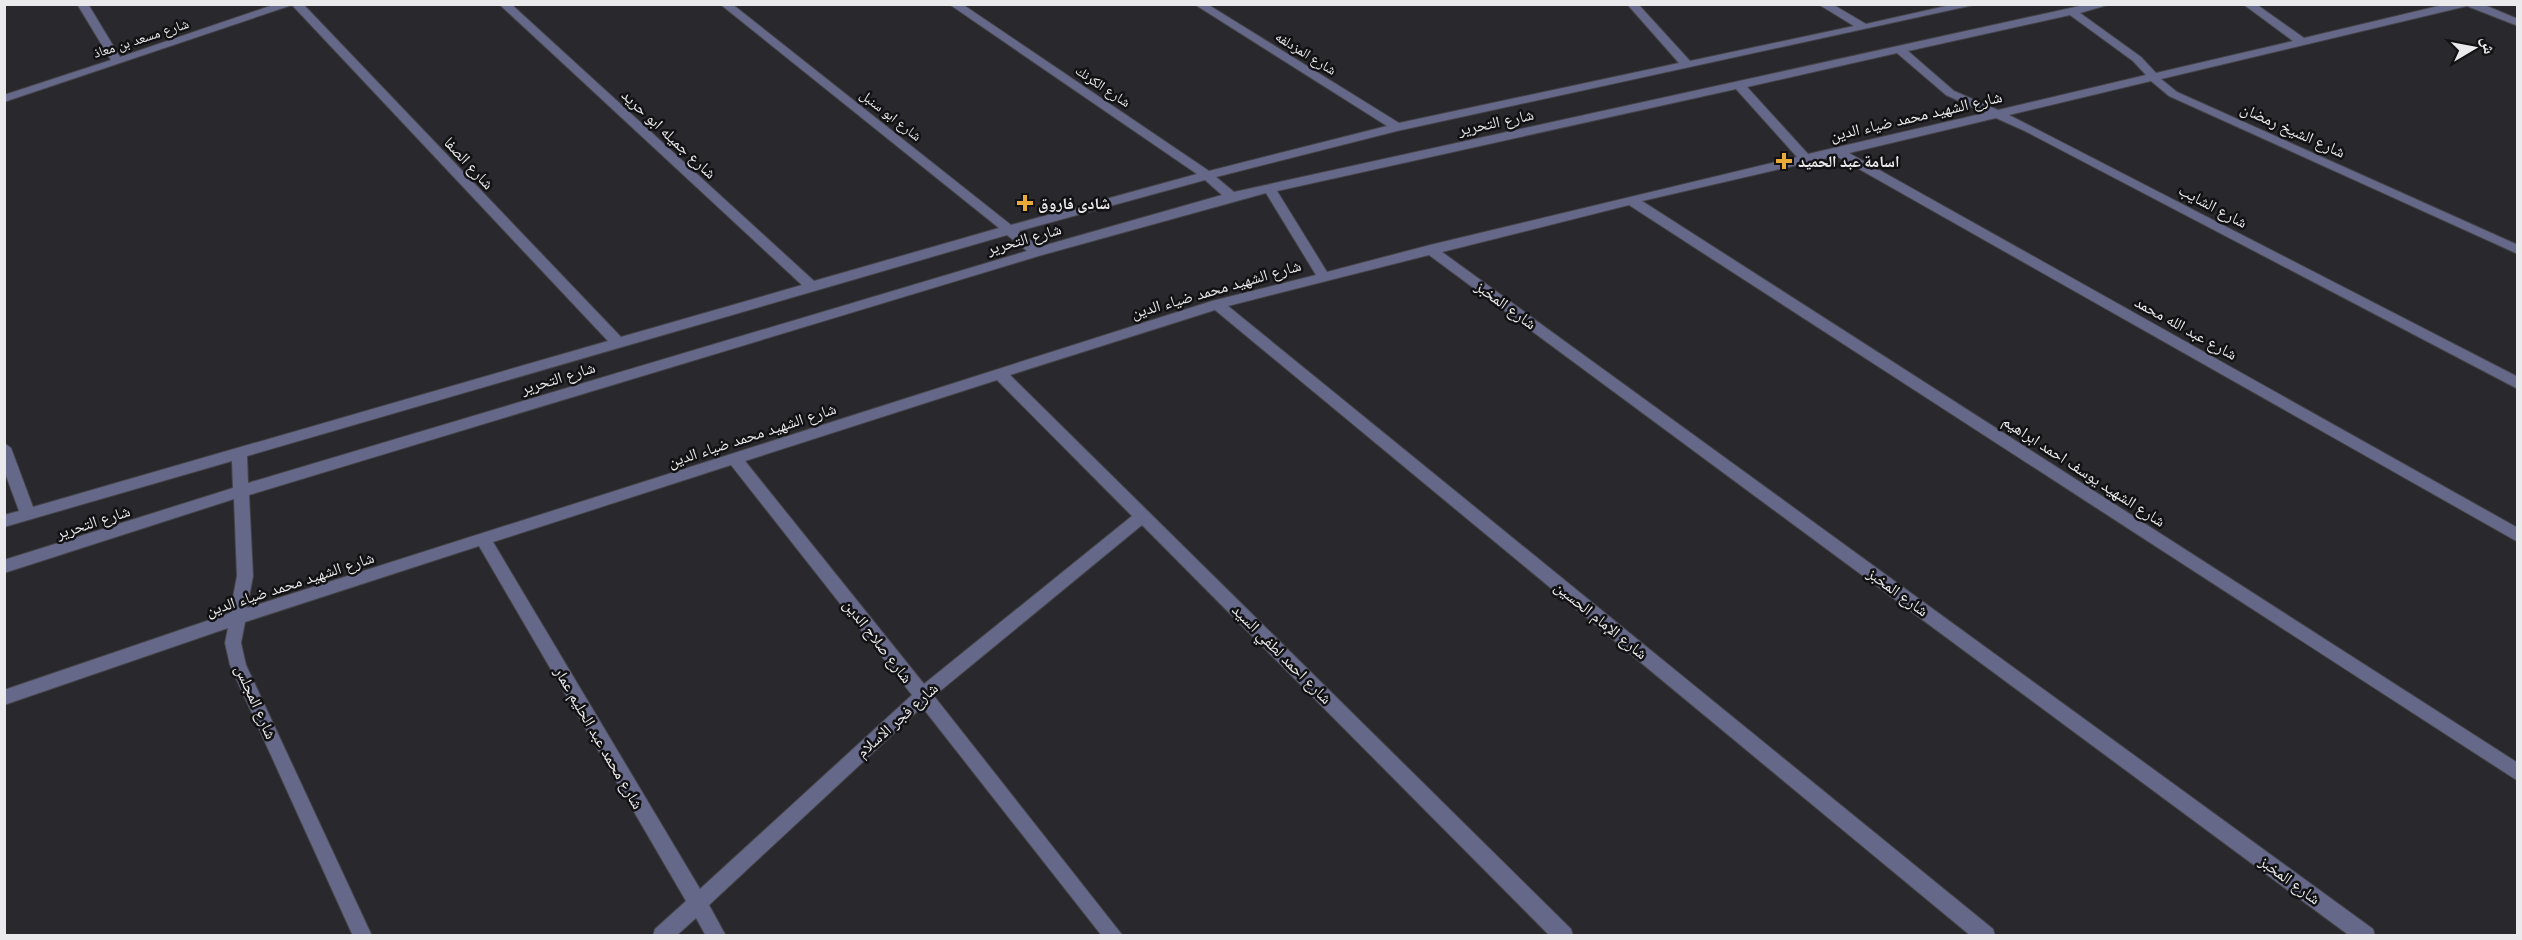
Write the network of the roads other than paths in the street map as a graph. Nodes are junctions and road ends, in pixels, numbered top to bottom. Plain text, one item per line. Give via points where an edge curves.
1 (82, 4) edge
2 (288, 4) edge
3 (297, 4) edge
4 (504, 4) edge
5 (725, 4) edge
6 (954, 4) edge
7 (1199, 4) edge
8 (1632, 4) edge
9 (1823, 4) edge
10 (1973, 4) edge
11 (2106, 4) edge
12 (2248, 4) edge
13 (2463, 4) edge
14 (2471, 4) edge
15 (2445, 6) edge
16 (2073, 12) junction
17 (2517, 23) edge
18 (1862, 26) junction
19 (2302, 42) junction
20 (1900, 50) junction
21 (117, 62) junction
22 (1687, 65) junction
23 (2154, 76) junction
24 (1739, 85) junction
25 (4, 99) edge
26 (1996, 114) junction
27 (1397, 127) junction
28 (1837, 151) junction
29 (1805, 159) junction
30 (1207, 175) junction
31 (1270, 189) junction
32 (1231, 197) junction
33 (1631, 200) junction
34 (1011, 229) junction
35 (1430, 249) junction
36 (2517, 250) edge
37 (1037, 252) junction
38 (1323, 276) junction
39 (813, 288) junction
40 (1217, 304) junction
41 (618, 343) junction
42 (999, 373) junction
43 (2517, 384) edge
44 (4, 448) edge
45 (239, 451) junction
46 (734, 458) junction
47 (241, 491) junction
48 (28, 514) junction
49 (1143, 516) junction
50 (4, 521) edge
51 (2517, 536) edge
52 (483, 539) junction
53 (4, 567) edge
54 (236, 618) junction
55 (922, 696) junction
56 (4, 698) edge
57 (2517, 773) edge
58 (696, 902) junction
59 (363, 936) edge
60 (662, 936) edge
61 (717, 936) edge
62 (1113, 936) edge
63 (1564, 936) edge
64 (1986, 936) edge
65 (2366, 936) edge

1 - 21 street
2 - 21 street, شارع مسعد بن معاذ
3 - 41 street, شارع الصفا
4 - 39 street, شارع جميله ابو حريد
5 - 34 street, شارع ابو سنبل
6 - 30 street, شارع الكرنك
7 - 27 street, شارع المزدلفه
8 - 22 street
9 - 18 street
10 - 18 street, شارع التحرير
11 - 16 street, شارع التحرير
12 - 19 street
13 - 15 street, شارع الشهيد محمد ضياء الدين
14 - 17 street
15 - 19 street, شارع الشهيد محمد ضياء الدين
16 - 20 street, شارع التحرير
16 - 23 street, شارع الشيخ رمضان via 2138,59
18 - 22 street, شارع التحرير
19 - 23 street, شارع الشهيد محمد ضياء الدين
20 - 24 street, شارع التحرير
20 - 26 street, شارع الشايب via 1950,93
21 - 25 street, شارع مسعد بن معاذ
22 - 27 street, شارع التحرير
23 - 26 street, شارع الشهيد محمد ضياء الدين
23 - 36 street, شارع الشيخ رمضان via 2167,90 2188,101
24 - 29 street
24 - 31 street, شارع التحرير
26 - 28 street, شارع الشهيد محمد ضياء الدين
26 - 43 street, شارع الشايب
27 - 30 street, شارع التحرير
28 - 29 street, شارع الشهيد محمد ضياء الدين
28 - 51 street, شارع عبد الله محمد
29 - 33 street, شارع الشهيد محمد ضياء الدين
30 - 32 street, شارع الكرنك
30 - 34 street, شارع التحرير
31 - 32 street, شارع التحرير
31 - 38 street
32 - 37 street, شارع التحرير
33 - 35 street, شارع الشهيد محمد ضياء الدين
33 - 57 street, شارع الشهيد يوسف احمد ابراهيم
34 - 37 street, شارع ابو سنبل
34 - 39 street, شارع التحرير
35 - 38 street, شارع الشهيد محمد ضياء الدين
35 - 65 street, شارع المخبز
37 - 47 street, شارع التحرير
38 - 40 street, شارع الشهيد محمد ضياء الدين
39 - 41 street, شارع التحرير
40 - 42 street, شارع الشهيد محمد ضياء الدين
40 - 64 street, شارع الإمام الحسين
41 - 45 street, شارع التحرير
42 - 46 street, شارع الشهيد محمد ضياء الدين
42 - 49 street, شارع احمد لطفي السيد
44 - 48 street
45 - 47 street, شارع المجلس
45 - 48 street, شارع التحرير
46 - 52 street, شارع الشهيد محمد ضياء الدين
46 - 55 street, شارع صلاح الدين
47 - 53 street, شارع التحرير
47 - 54 street, شارع المجلس via 245,576
48 - 50 street, شارع التحرير
49 - 55 street, شارع فجر الاسلام
49 - 63 street, شارع احمد لطفي السيد
52 - 54 street, شارع الشهيد محمد ضياء الدين
52 - 58 street, شارع محمد عبد الحليم عمار
54 - 56 street, شارع الشهيد محمد ضياء الدين
54 - 59 street, شارع المجلس via 233,643 238,665
55 - 58 street, شارع فجر الاسلام
55 - 62 street, شارع صلاح الدين
58 - 60 street, شارع فجر الاسلام
58 - 61 street, شارع محمد عبد الحليم عمار

